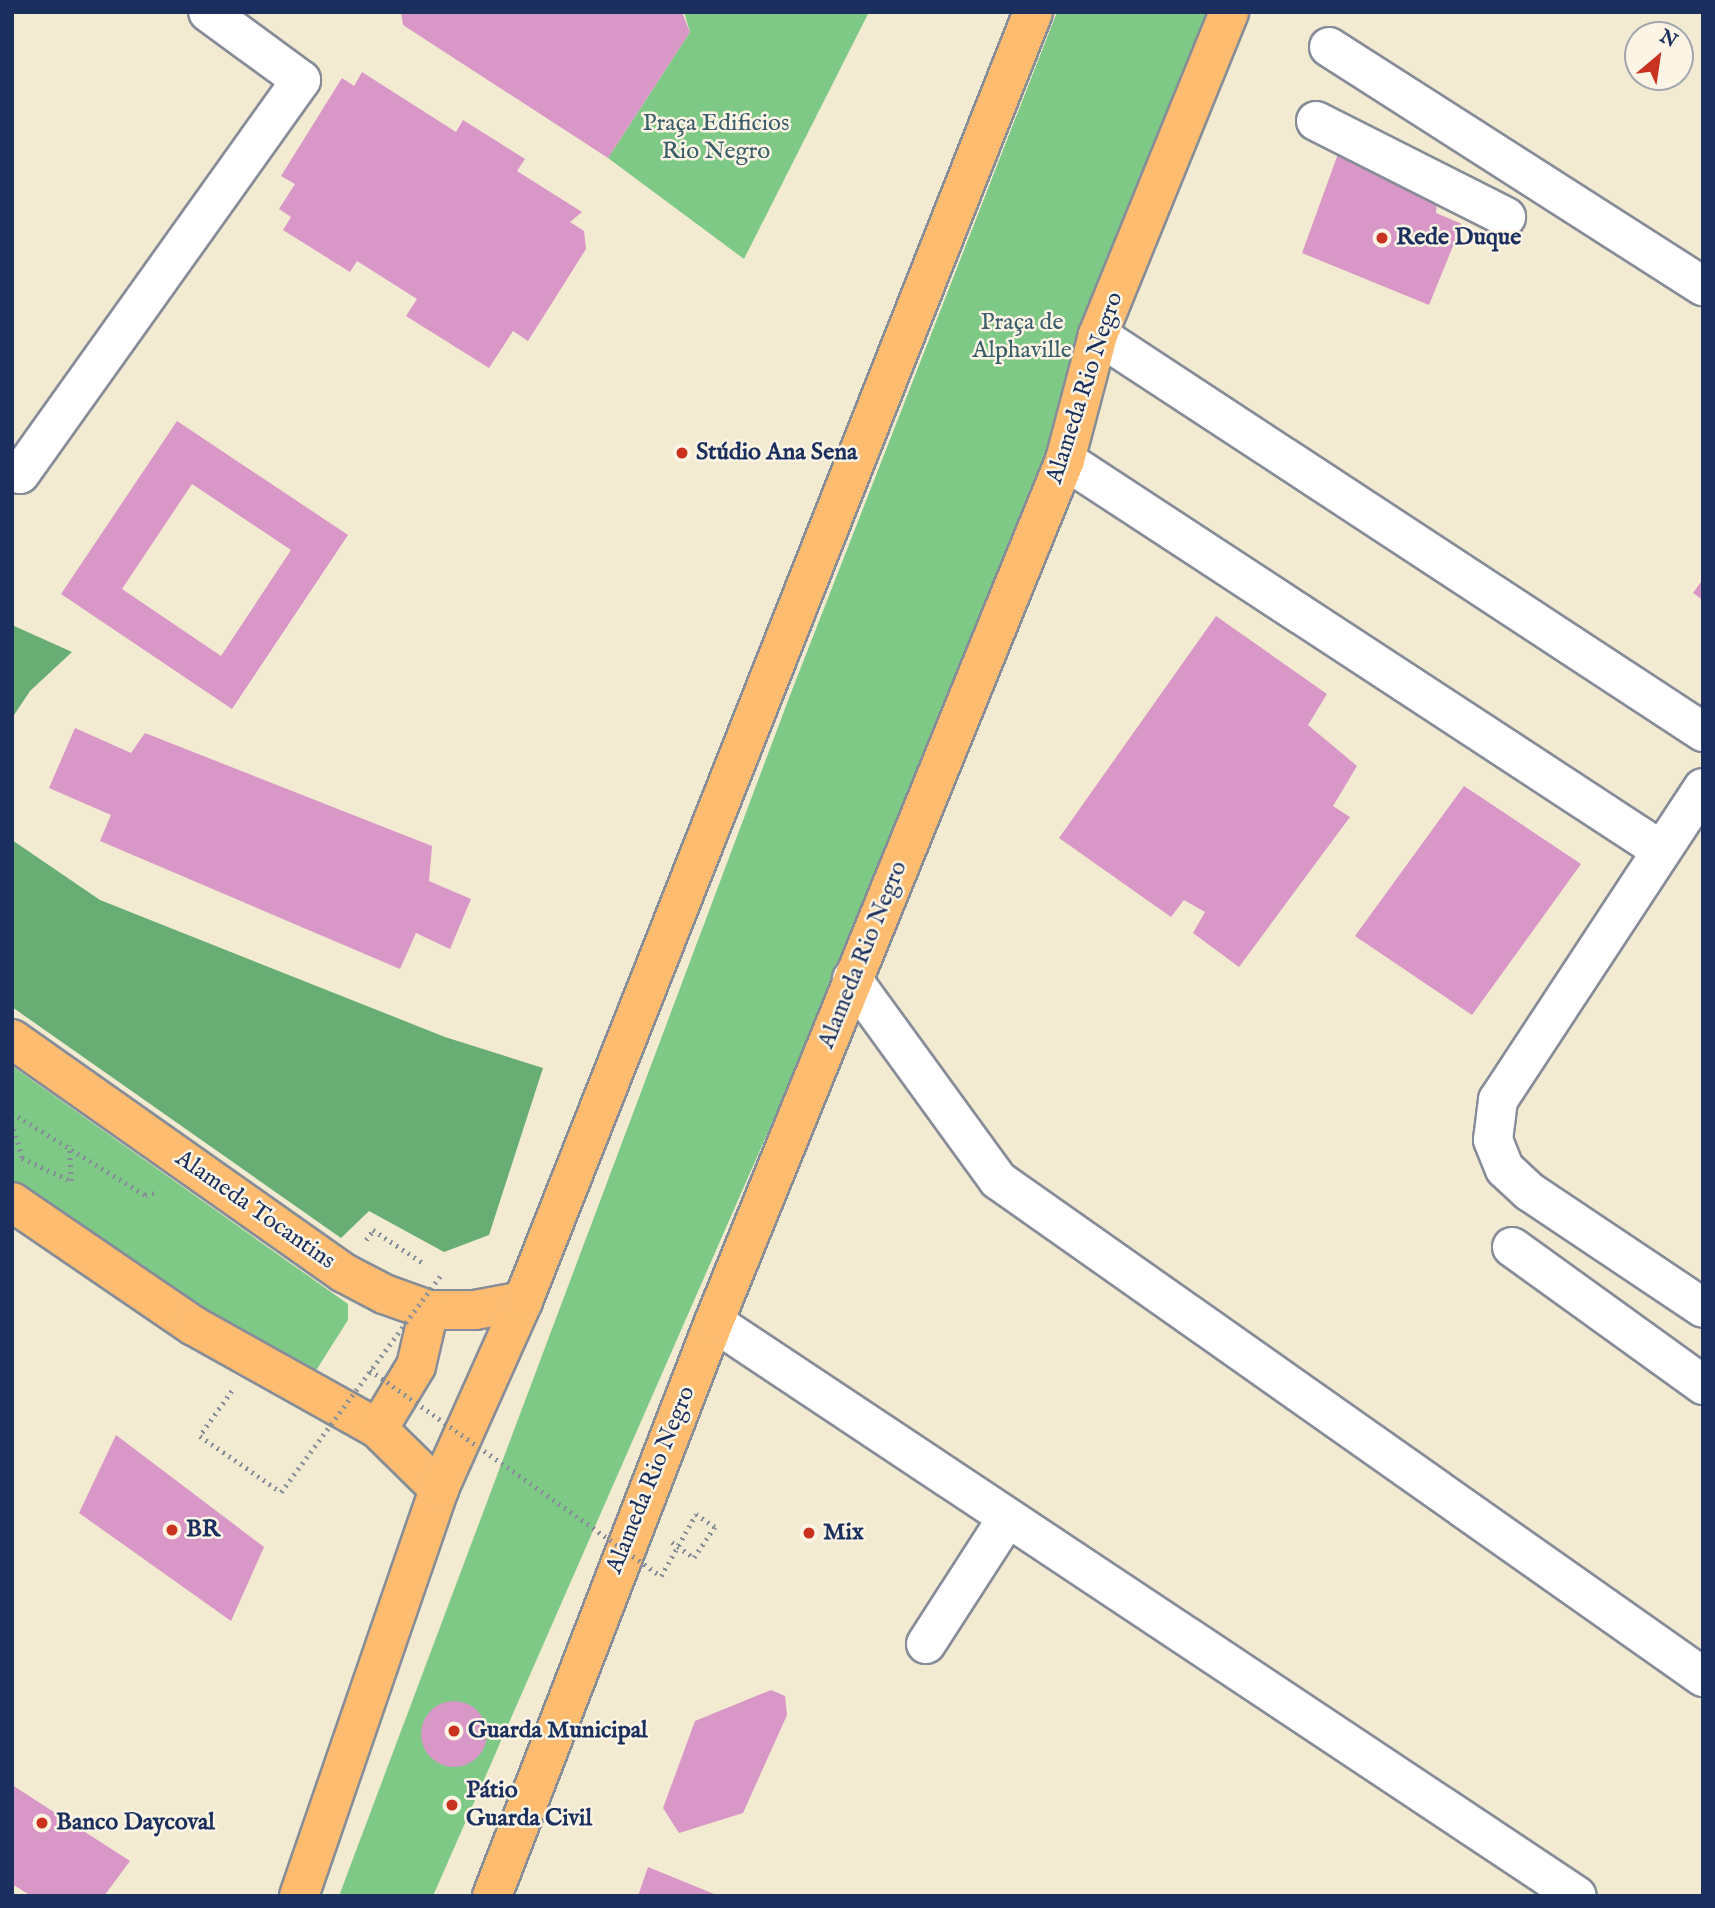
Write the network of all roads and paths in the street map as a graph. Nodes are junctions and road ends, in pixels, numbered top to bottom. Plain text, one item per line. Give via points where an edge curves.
1 (208, 12) edge
2 (1033, 12) edge
3 (1229, 12) edge
4 (1329, 47) dead end
5 (1316, 121) dead end
6 (1506, 217) dead end
7 (1703, 286) edge
8 (1098, 335) junction
9 (1065, 460) junction
10 (12, 469) edge
11 (1703, 732) edge
12 (1703, 788) edge
13 (1659, 849) junction
14 (852, 979) junction
15 (12, 1039) edge
16 (12, 1122) edge
17 (69, 1144) dead end
18 (12, 1202) edge
19 (373, 1230) dead end
20 (1512, 1247) dead end
21 (523, 1301) junction
22 (1703, 1308) edge
23 (429, 1310) junction
24 (714, 1322) junction
25 (253, 1362) junction
26 (370, 1370) junction
27 (1703, 1385) edge
28 (378, 1429) junction
29 (439, 1489) junction
30 (1006, 1520) junction
31 (694, 1558) dead end
32 (926, 1644) dead end
33 (1703, 1677) edge
34 (299, 1896) edge
35 (492, 1896) edge
36 (1577, 1896) edge

1 - 10 lane via 302,80 20,474
2 - 21 main road
3 - 8 main road, Alameda Rio Negro
4 - 7 lane
5 - 6 lane
8 - 9 main road, Alameda Rio Negro
8 - 11 lane
9 - 13 lane
9 - 14 main road, Alameda Rio Negro
12 - 13 lane
13 - 22 lane via 1498,1100 1493,1140 1505,1169 1530,1192
14 - 24 main road, Alameda Rio Negro
14 - 33 lane via 998,1180
15 - 23 main road, Alameda Tocantins via 344,1272 384,1294
16 - 17 path via 22,1158 71,1181
18 - 25 main road
19 - 26 path, bridge via 441,1275
20 - 27 lane
21 - 23 main road, Alameda Tocantins via 475,1310
21 - 29 main road
23 - 28 main road via 416,1366
24 - 30 lane
24 - 35 main road, Alameda Rio Negro
25 - 26 path, bridge via 201,1436 281,1492
25 - 28 main road
26 - 31 path, bridge via 661,1576 696,1514 715,1527
28 - 29 main road
29 - 34 main road
30 - 32 lane
30 - 36 lane

